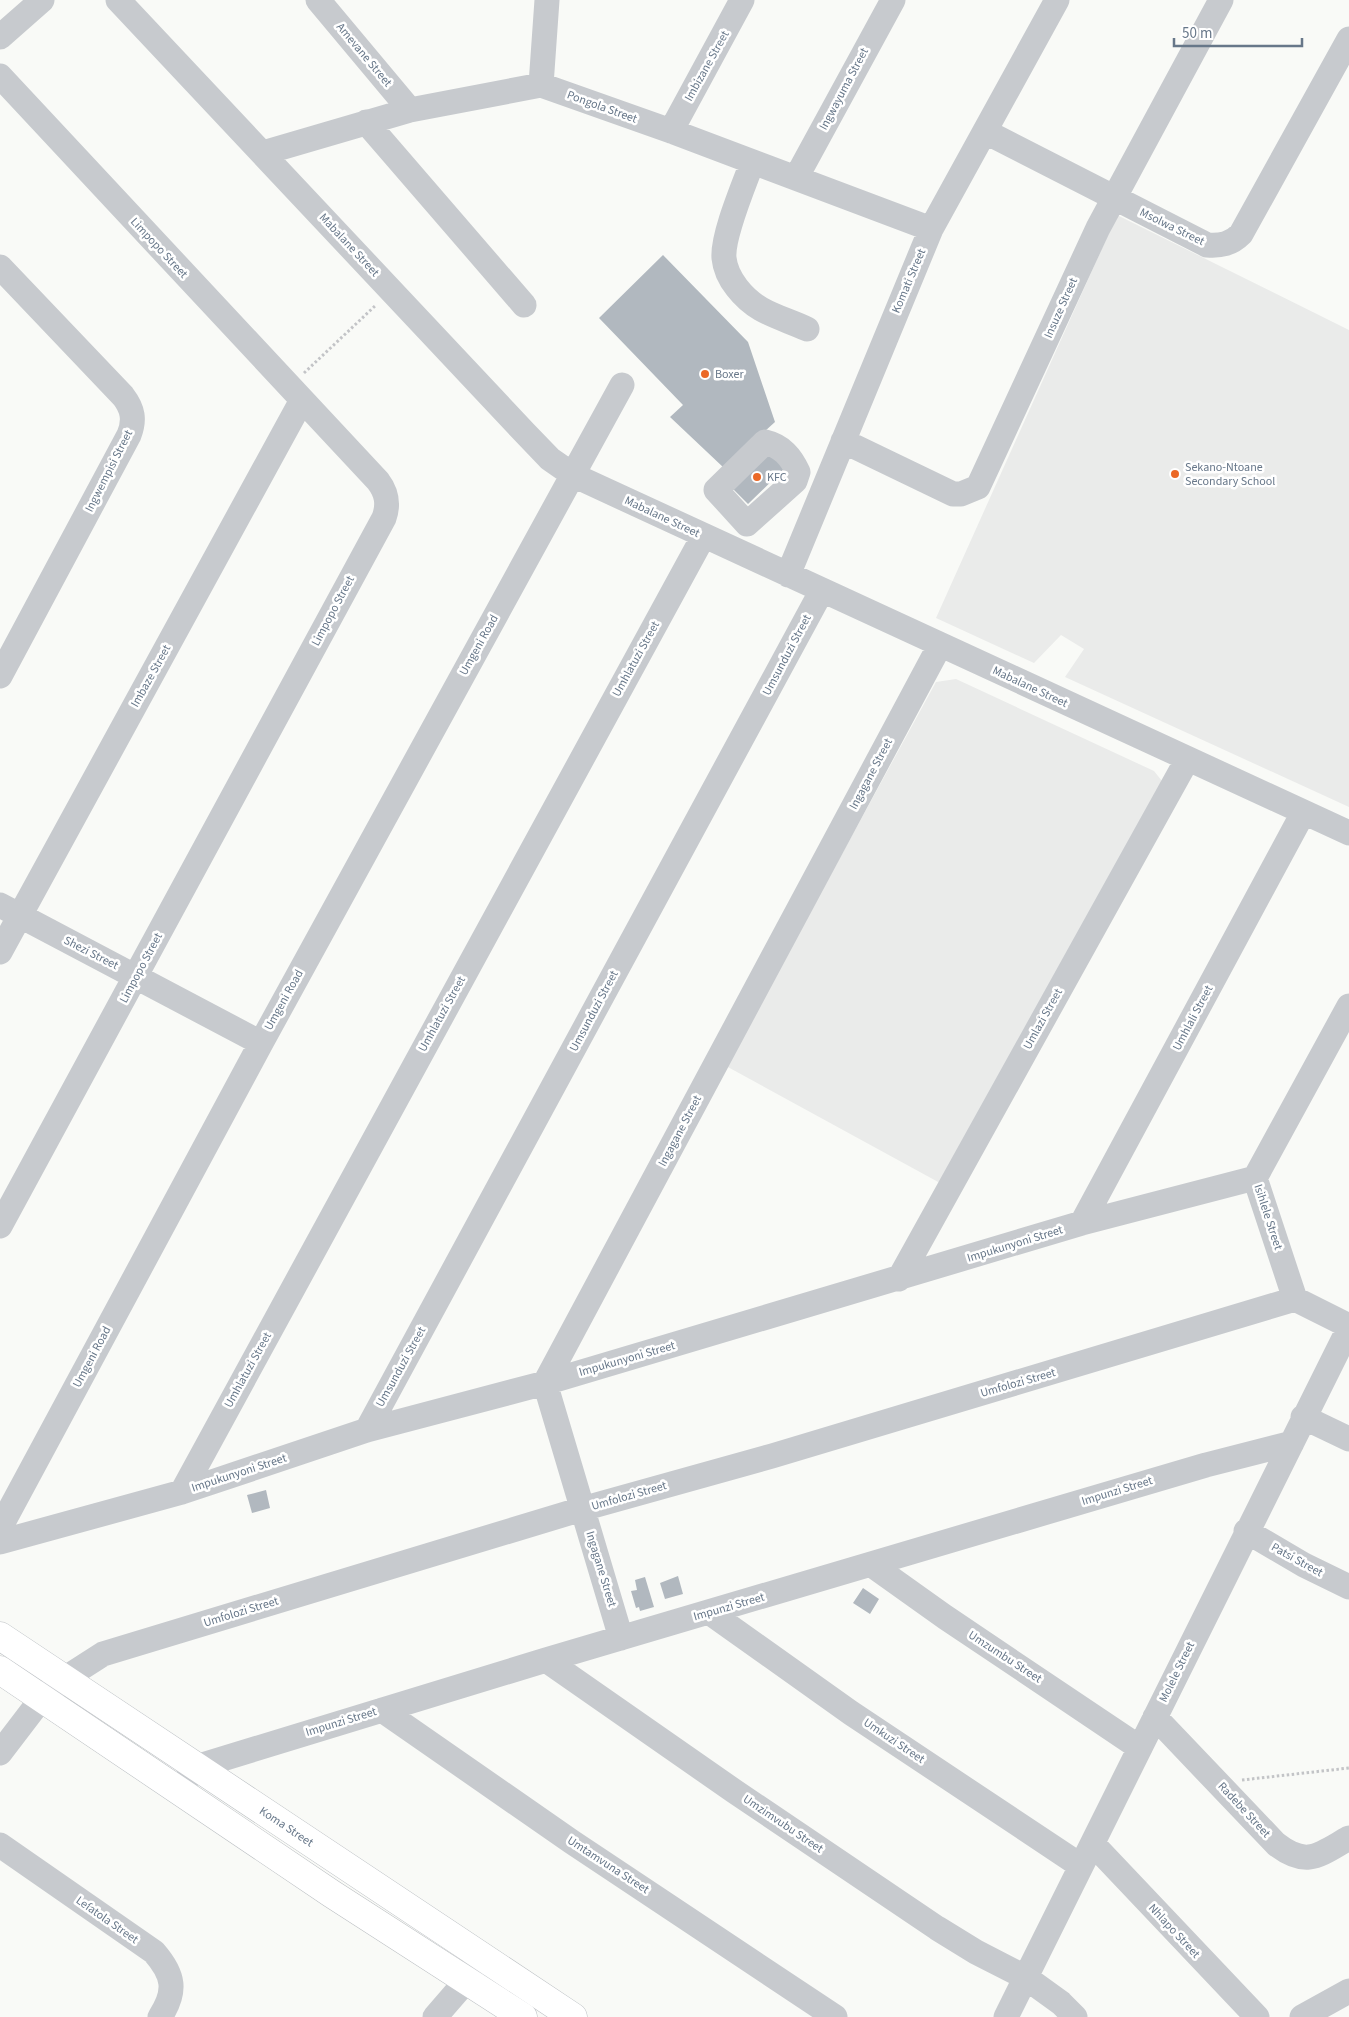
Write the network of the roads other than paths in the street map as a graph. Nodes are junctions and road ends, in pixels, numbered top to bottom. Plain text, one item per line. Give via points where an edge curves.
1 (42, 0) edge
2 (118, 0) edge
3 (318, 0) edge
4 (547, 0) edge
5 (742, 0) edge
6 (892, 0) edge
7 (1057, 0) edge
8 (1221, 0) edge
9 (0, 37) edge
10 (1349, 39) edge
11 (0, 76) edge
12 (541, 85) junction
13 (410, 110) junction
14 (366, 122) junction
15 (671, 131) junction
16 (986, 132) junction
17 (263, 153) junction
18 (752, 162) junction
19 (796, 178) junction
20 (1114, 197) junction
21 (931, 229) junction
22 (0, 267) edge
23 (524, 305) dead end
24 (807, 328) dead end
25 (622, 384) dead end
26 (296, 394) junction
27 (843, 441) junction
28 (572, 475) junction
29 (703, 537) junction
30 (788, 575) junction
31 (821, 592) junction
32 (940, 645) junction
33 (0, 676) edge
34 (1187, 760) junction
35 (1304, 813) junction
36 (1349, 834) edge
37 (10, 911) edge
38 (0, 952) edge
39 (137, 976) junction
40 (1349, 1006) edge
41 (261, 1043) junction
42 (1255, 1178) junction
43 (1082, 1223) junction
44 (0, 1226) edge
45 (899, 1279) junction
46 (1295, 1299) junction
47 (1349, 1327) edge
48 (545, 1383) junction
49 (1303, 1417) junction
50 (367, 1430) junction
51 (1349, 1439) edge
52 (1292, 1443) junction
53 (182, 1492) junction
54 (582, 1509) junction
55 (0, 1528) edge
56 (1246, 1532) junction
57 (0, 1542) edge
58 (872, 1564) junction
59 (1349, 1587) edge
60 (709, 1612) junction
61 (0, 1636) edge
62 (621, 1638) junction
63 (546, 1660) junction
64 (0, 1670) edge
65 (64, 1679) junction
66 (42, 1698) junction
67 (382, 1710) junction
68 (1155, 1717) junction
69 (1140, 1748) junction
70 (0, 1753) edge
71 (196, 1767) junction
72 (178, 1791) junction
73 (1349, 1838) edge
74 (1092, 1844) junction
75 (0, 1845) edge
76 (1081, 1866) junction
77 (481, 1957) junction
78 (1025, 1977) junction
79 (467, 1980) junction
80 (1349, 1991) edge
81 (160, 2017) edge
82 (435, 2017) edge
83 (523, 2017) edge
84 (573, 2017) edge
85 (835, 2017) edge
86 (1006, 2017) edge
87 (1075, 2017) edge
88 (1257, 2017) edge
89 (1302, 2017) edge

1 - 9 street
2 - 17 street, Mabalane Street
3 - 13 street, Amevane Street
4 - 12 street
5 - 15 street, Imbizane Street
6 - 19 street, Ingwayuma Street
7 - 16 street, Komati Street
8 - 20 street, Insuze Street
10 - 20 street, Msolwa Street via 1246,225 1234,240 1224,245 1207,245
11 - 26 street, Limpopo Street
12 - 13 street
12 - 15 street, Pongola Street
13 - 14 street
14 - 17 street
14 - 23 street
15 - 18 street, Pongola Street
16 - 20 street, Msolwa Street
16 - 21 street, Komati Street
17 - 28 street, Mabalane Street via 525,433 550,459
18 - 19 street, Pongola Street
18 - 24 street via 725,241 724,258 728,273 747,299 762,310
19 - 21 street, Pongola Street
20 - 27 street, Insuze Street via 978,487 953,494
21 - 27 street, Komati Street
22 - 33 street, Ingwempisi Street via 123,396 131,409 133,422
25 - 28 street, Umgeni Road
26 - 37 street, Imbaze Street
26 - 39 street, Limpopo Street via 381,485 387,500 386,513
27 - 30 street, Komati Street
28 - 29 street, Mabalane Street
28 - 41 street, Umgeni Road
29 - 30 street, Mabalane Street
29 - 53 street, Umhlatuzi Street
30 - 31 street, Mabalane Street
31 - 32 street, Mabalane Street
31 - 50 street, Umsunduzi Street
32 - 34 street, Mabalane Street
32 - 48 street, Ingagane Street
34 - 35 street, Mabalane Street
34 - 45 street, Umlazi Street
35 - 36 street, Mabalane Street
35 - 43 street, Umhlali Street
37 - 38 street, Imbaze Street
37 - 39 street, Shezi Street
39 - 41 street, Shezi Street
39 - 44 street, Limpopo Street
40 - 42 street, Isihlele Street
41 - 55 street, Umgeni Road
42 - 43 street, Impukunyoni Street
42 - 46 street, Isihlele Street
43 - 45 street, Impukunyoni Street
45 - 48 street, Impukunyoni Street
46 - 47 street
46 - 54 street, Umfolozi Street via 772,1456
47 - 49 street, Molele Street
48 - 50 street, Impukunyoni Street
48 - 54 street, Ingagane Street
49 - 51 street
49 - 52 street, Molele Street
50 - 53 street, Impukunyoni Street
52 - 56 street, Molele Street
52 - 58 street, Impunzi Street via 1206,1465
53 - 57 street, Impukunyoni Street
54 - 62 street, Ingagane Street
54 - 65 street, Umfolozi Street via 103,1654
56 - 59 street, Patsi Street
56 - 68 street, Molele Street
58 - 60 street, Impunzi Street
58 - 69 street, Umzumbu Street
60 - 62 street, Impunzi Street
60 - 76 street, Umkuzi Street via 851,1713
61 - 65 main road, Koma Street
62 - 63 street, Impunzi Street
63 - 67 street, Impunzi Street
63 - 78 street, Umzimvubu Street via 938,1928
64 - 66 main road
65 - 66 street, Umfolozi Street
65 - 71 main road, Koma Street
66 - 70 street, Umfolozi Street
66 - 72 main road
67 - 71 street, Impunzi Street
67 - 85 street, Umtamvuna Street via 556,1831
68 - 69 street, Molele Street
68 - 73 street, Radebe Street via 1290,1855 1315,1858
69 - 74 street, Molele Street
71 - 72 street
71 - 77 main road, Koma Street
72 - 79 main road
74 - 76 street, Molele Street
74 - 88 street, Nhlapo Street
75 - 81 street, Lefatola Street via 154,1952 167,1966 172,1982 168,2004
76 - 78 street, Molele Street
77 - 79 street
77 - 84 main road, Koma Street
78 - 86 street, Molele Street
78 - 87 street, Umzimvubu Street
79 - 82 street
79 - 83 main road
80 - 89 street

